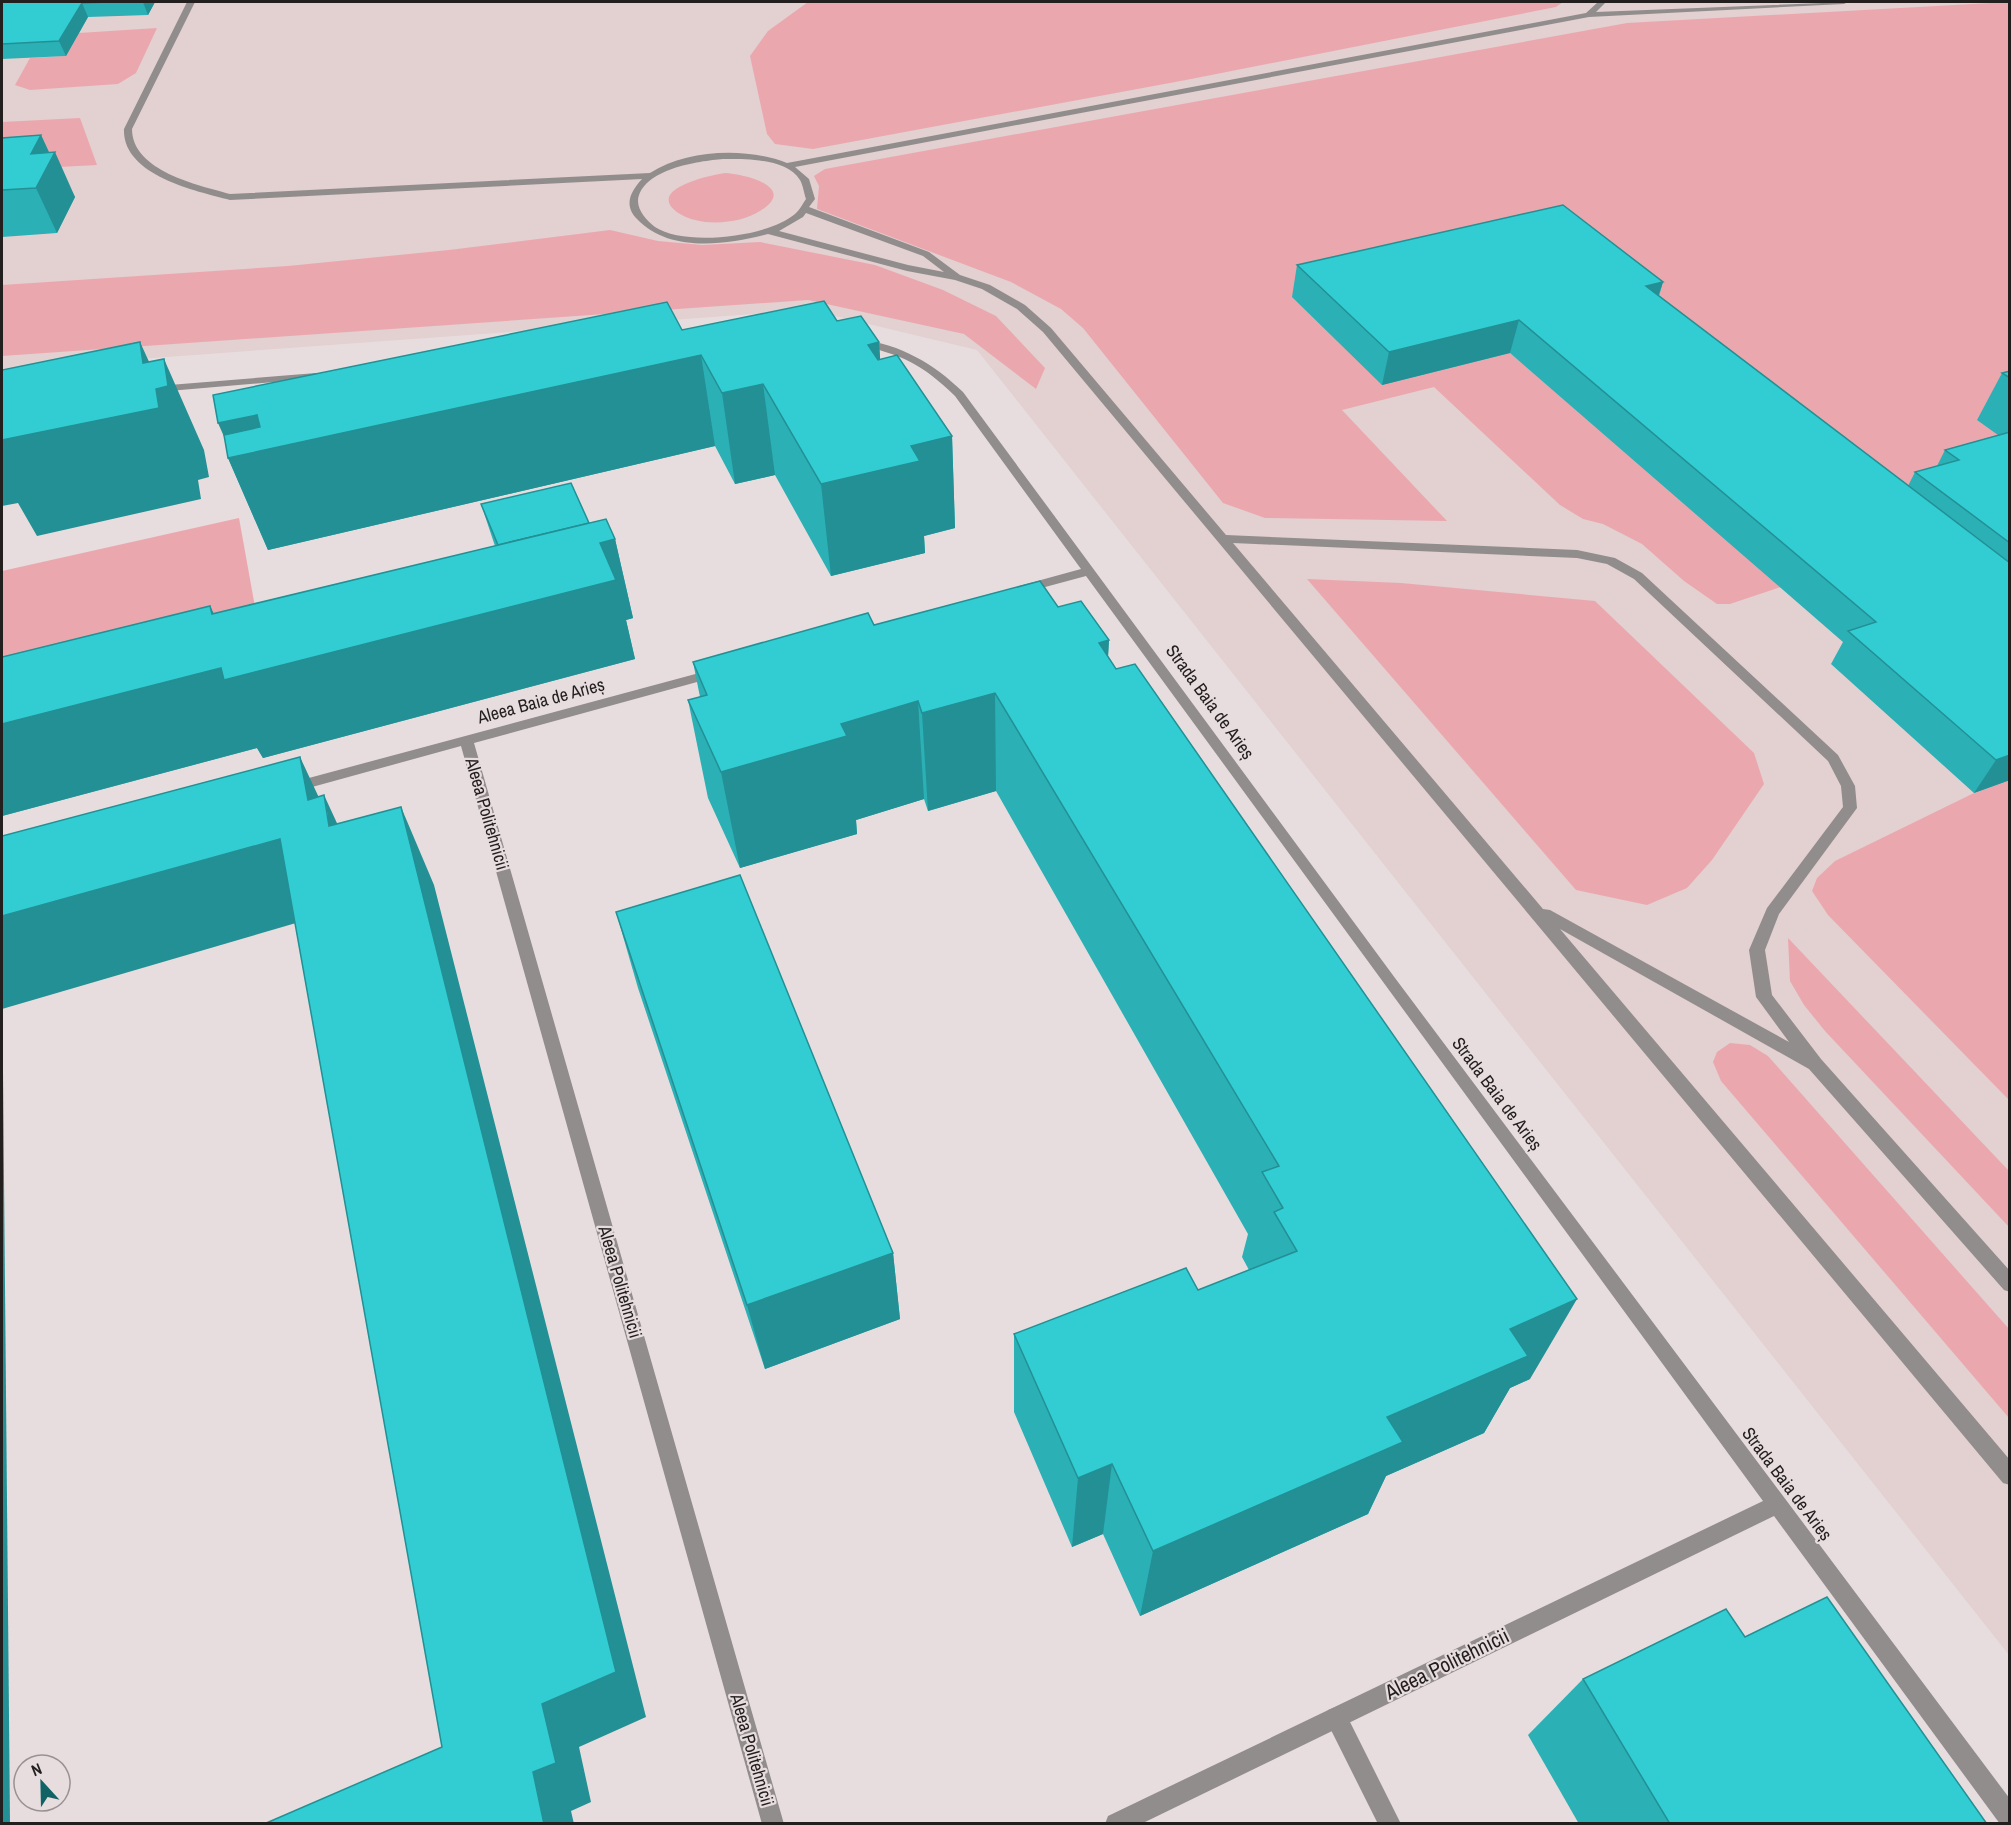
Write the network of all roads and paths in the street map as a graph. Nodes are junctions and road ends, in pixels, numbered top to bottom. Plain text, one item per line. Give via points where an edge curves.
1 (192, 2) edge
2 (1602, 2) edge
3 (1844, 2) edge
4 (1589, 15) junction
5 (786, 166) junction
6 (653, 176) junction
7 (805, 209) junction
8 (769, 231) junction
9 (957, 277) junction
10 (846, 341) edge
11 (332, 375) edge
12 (144, 390) edge
13 (1224, 539) junction
14 (1090, 571) junction
15 (1006, 594) edge
16 (725, 670) edge
17 (466, 740) junction
18 (285, 790) edge
19 (1535, 909) junction
20 (1815, 1064) junction
21 (2010, 1284) edge
22 (2010, 1476) edge
23 (1778, 1504) junction
24 (1336, 1718) junction
25 (2010, 1818) edge
26 (773, 1824) edge
27 (1116, 1824) edge
28 (1390, 1824) edge

1 - 6 street via 128,129 129,146 168,178 230,197
2 - 4 street
3 - 4 street
4 - 5 street
5 - 6 street via 756,158 723,156 683,163
5 - 7 street via 809,185 811,197
6 - 8 street via 641,185 633,205 650,227 668,235 700,240 745,238
7 - 8 street
7 - 9 street via 926,254
8 - 9 street via 907,268
9 - 13 street via 986,287 1021,307 1047,330
10 - 14 street, Strada Baia de Arieș via 868,342 916,358 940,375 959,393
11 - 12 street via 228,390
13 - 19 street
13 - 20 street via 1577,554 1611,561 1638,576 1833,758 1848,786 1851,807 1772,912 1757,950 1764,997
14 - 15 street
14 - 23 street, Strada Baia de Arieș
16 - 17 street, Aleea Baia de Arieș
17 - 18 street, Aleea Baia de Arieș
17 - 26 street, Aleea Politehnicii
19 - 20 street
19 - 22 street
20 - 21 street
23 - 24 street, Aleea Politehnicii
23 - 25 street, Strada Baia de Arieș
24 - 27 street, Aleea Politehnicii
24 - 28 street

